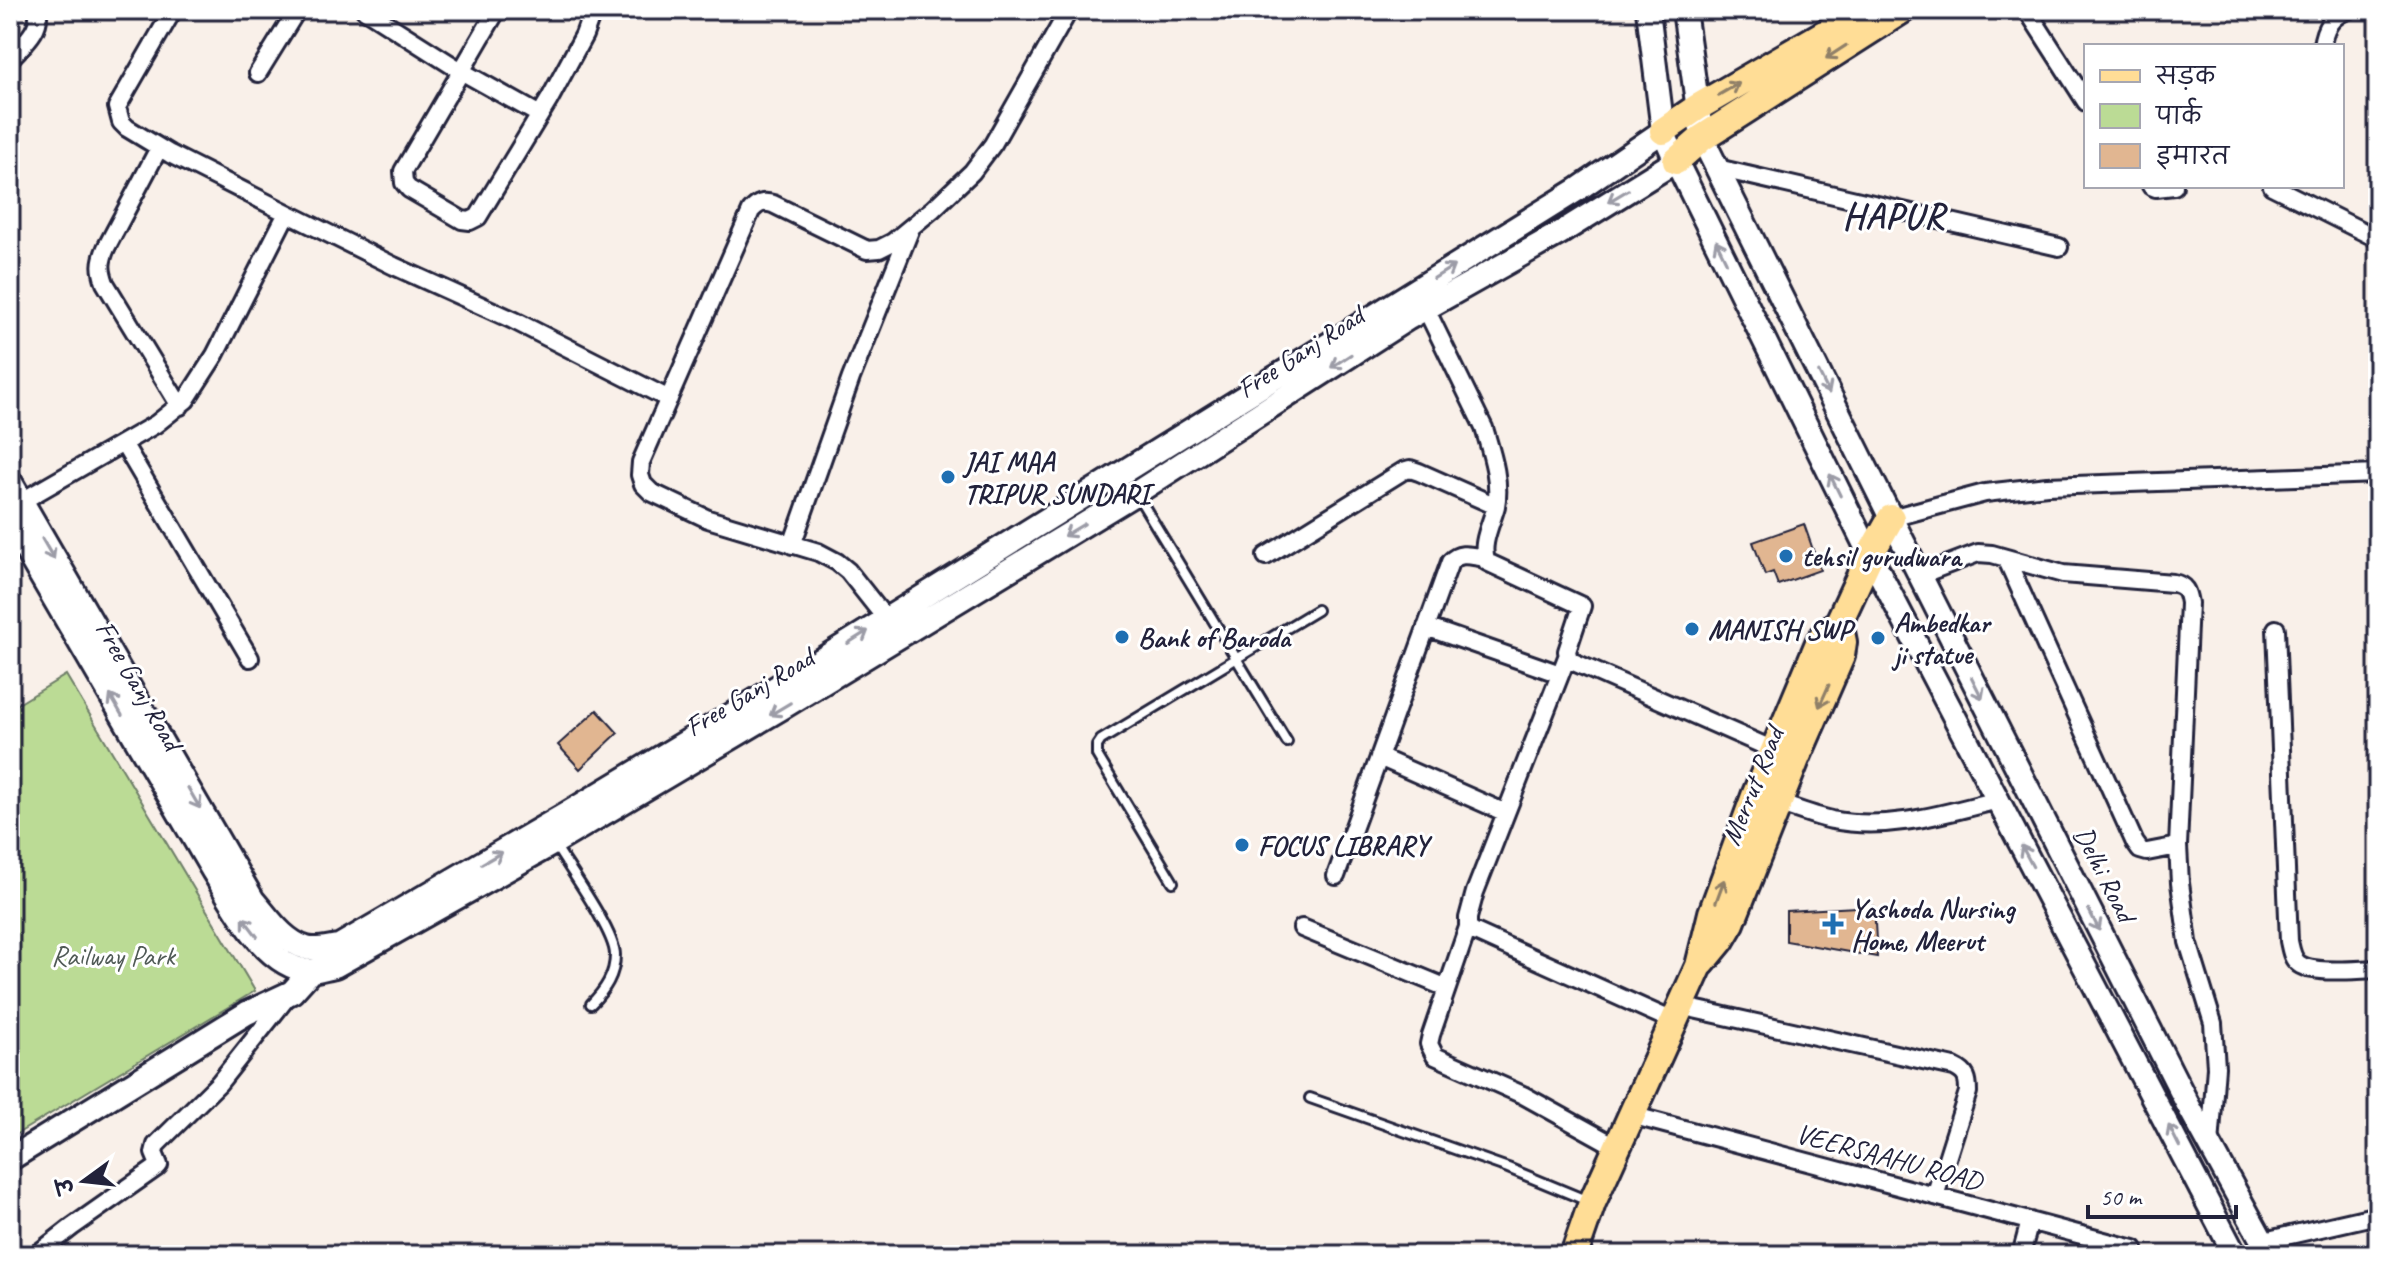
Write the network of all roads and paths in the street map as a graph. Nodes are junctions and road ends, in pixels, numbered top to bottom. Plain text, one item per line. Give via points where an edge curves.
1 (37, 10) edge
2 (173, 10) edge
3 (297, 10) edge
4 (365, 10) edge
5 (497, 10) edge
6 (590, 10) edge
7 (1069, 10) edge
8 (1648, 10) edge
9 (1684, 10) edge
10 (1902, 10) edge
11 (2027, 10) edge
12 (2348, 10) edge
13 (1849, 14) edge
14 (2323, 44) edge
15 (10, 59) edge
16 (461, 71) junction
17 (258, 73) dead end
18 (2084, 99) edge
19 (1698, 107) junction
20 (540, 115) junction
21 (1663, 131) junction
22 (1702, 138) junction
23 (159, 148) junction
24 (1676, 161) junction
25 (1717, 168) junction
26 (2276, 188) edge
27 (287, 213) junction
28 (911, 227) junction
29 (2378, 239) edge
30 (2059, 247) dead end
31 (1426, 309) junction
32 (1805, 345) junction
33 (1776, 363) junction
34 (669, 399) junction
35 (180, 406) junction
36 (123, 443) junction
37 (2378, 474) edge
38 (1136, 493) junction
39 (14, 496) edge
40 (1496, 506) junction
41 (1891, 518) junction
42 (10, 523) edge
43 (792, 545) junction
44 (1870, 555) junction
45 (1266, 556) dead end
46 (1485, 558) junction
47 (2006, 558) junction
48 (1920, 575) junction
49 (70, 607) junction
50 (1317, 610) dead end
51 (886, 619) junction
52 (1839, 622) junction
53 (1426, 627) junction
54 (2276, 629) dead end
55 (1567, 657) junction
56 (250, 658) dead end
57 (1237, 659) junction
58 (1560, 674) junction
59 (1287, 742) dead end
60 (1774, 750) junction
61 (1379, 757) junction
62 (1998, 800) junction
63 (1778, 803) junction
64 (1506, 813) junction
65 (554, 843) junction
66 (2178, 846) junction
67 (1336, 876) dead end
68 (1173, 882) dead end
69 (1468, 927) junction
70 (1302, 928) dead end
71 (1699, 966) junction
72 (2378, 969) edge
73 (311, 971) junction
74 (1447, 988) junction
75 (292, 992) junction
76 (591, 1004) dead end
77 (1677, 1014) junction
78 (1310, 1098) dead end
79 (1631, 1115) junction
80 (2210, 1145) junction
81 (1617, 1147) junction
82 (10, 1159) edge
83 (2223, 1168) junction
84 (2197, 1181) junction
85 (1935, 1196) junction
86 (1592, 1203) junction
87 (2378, 1215) edge
88 (2030, 1221) junction
89 (2267, 1248) edge
90 (2134, 1249) dead end
91 (36, 1255) edge
92 (1574, 1255) edge
93 (2021, 1255) edge
94 (2235, 1255) edge

1 - 15 street via 38,24
2 - 23 street via 117,107 121,122
3 - 17 street
4 - 16 street
5 - 16 street
6 - 20 street via 584,35
7 - 28 street via 993,144 955,190
8 - 21 street
9 - 19 street, Delhi Road
10 -> 22 main road
11 - 18 street
12 - 14 street via 2334,17
19 -> 13 main road
16 - 20 street
16 - 20 street via 403,176 409,189 462,220 478,217
19 - 21 main road
19 - 22 street, Delhi Road
21 - 24 street
51 -> 21 street via 1577,190
22 - 24 main road
22 - 25 street, Delhi Road
23 - 27 street
23 - 35 street via 100,261 105,283
24 -> 31 street, Free Ganj Road
33 -> 24 street
25 - 30 street
25 - 32 street, Delhi Road
26 - 29 street
27 - 34 street
27 - 35 street via 215,355
28 - 34 street via 893,242 867,250 773,204 757,204
28 - 43 street
31 -> 38 street, Free Ganj Road
31 - 40 street via 1484,428
32 - 33 street
32 -> 41 street, Delhi Road
44 -> 33 street
34 - 43 street via 641,462 643,484 708,519
35 - 36 street
36 - 39 street
36 - 56 street
37 - 41 street via 2047,486 1985,493
38 - 57 lane
38 -> 65 street, Free Ganj Road
39 -> 49 street
40 - 45 street via 1410,469
40 - 46 street
41 - 44 main road, Merrut Road
41 - 48 street, Delhi Road
42 - 49 street, Free Ganj Road
43 - 51 street via 837,562
44 - 52 main road, Merrut Road
44 - 62 street
46 - 53 street via 1462,554 1450,562
46 - 55 street via 1582,606
47 - 48 street via 1978,553
47 - 66 street via 2135,843 2147,852
47 - 66 street via 2063,574 2173,583 2187,590
48 -> 80 street, Delhi Road
49 -> 51 street via 253,900 274,926 308,948 339,946 368,930
73 -> 49 street, Free Ganj Road via 277,958 249,927 213,871
50 - 57 lane
52 - 60 main road, Merrut Road via 1819,643
52 -> 63 main road, Merrut Road via 1841,656
53 - 58 street
53 - 61 street
54 - 72 street via 2292,956 2301,966 2318,970
55 - 58 street
55 - 60 street
57 - 59 lane
57 - 68 lane via 1097,746 1097,755
58 - 64 street
71 -> 60 main road, Merrut Road via 1712,913
61 - 64 street
61 - 67 street
62 - 63 street via 1888,824 1831,820
84 -> 62 street
63 - 71 main road, Merrut Road via 1731,923
64 - 69 street via 1475,892
65 - 73 street, Free Ganj Road via 335,966
65 - 76 lane via 615,951 613,972
66 - 80 street via 2188,942 2213,1023 2216,1067
69 - 74 street
69 - 77 street
70 - 74 street
71 - 77 main road, Merrut Road
73 - 75 street
74 - 81 street via 1429,1044 1435,1056 1523,1095
75 - 82 street via 247,1013
75 - 91 street via 219,1083 153,1148 159,1165
77 - 79 main road, Merrut Road
77 - 85 street via 1964,1071 1968,1092
78 - 86 lane
79 - 81 main road, Merrut Road
79 - 85 street, VEERSAAHU ROAD
80 - 83 street, Delhi Road
81 - 86 main road, Merrut Road
83 - 84 street
83 - 89 street, Delhi Road
84 - 94 street
85 - 88 street, VEERSAAHU ROAD
86 - 92 main road, Merrut Road
87 - 89 street
88 - 90 street, VEERSAAHU ROAD
88 - 93 street

